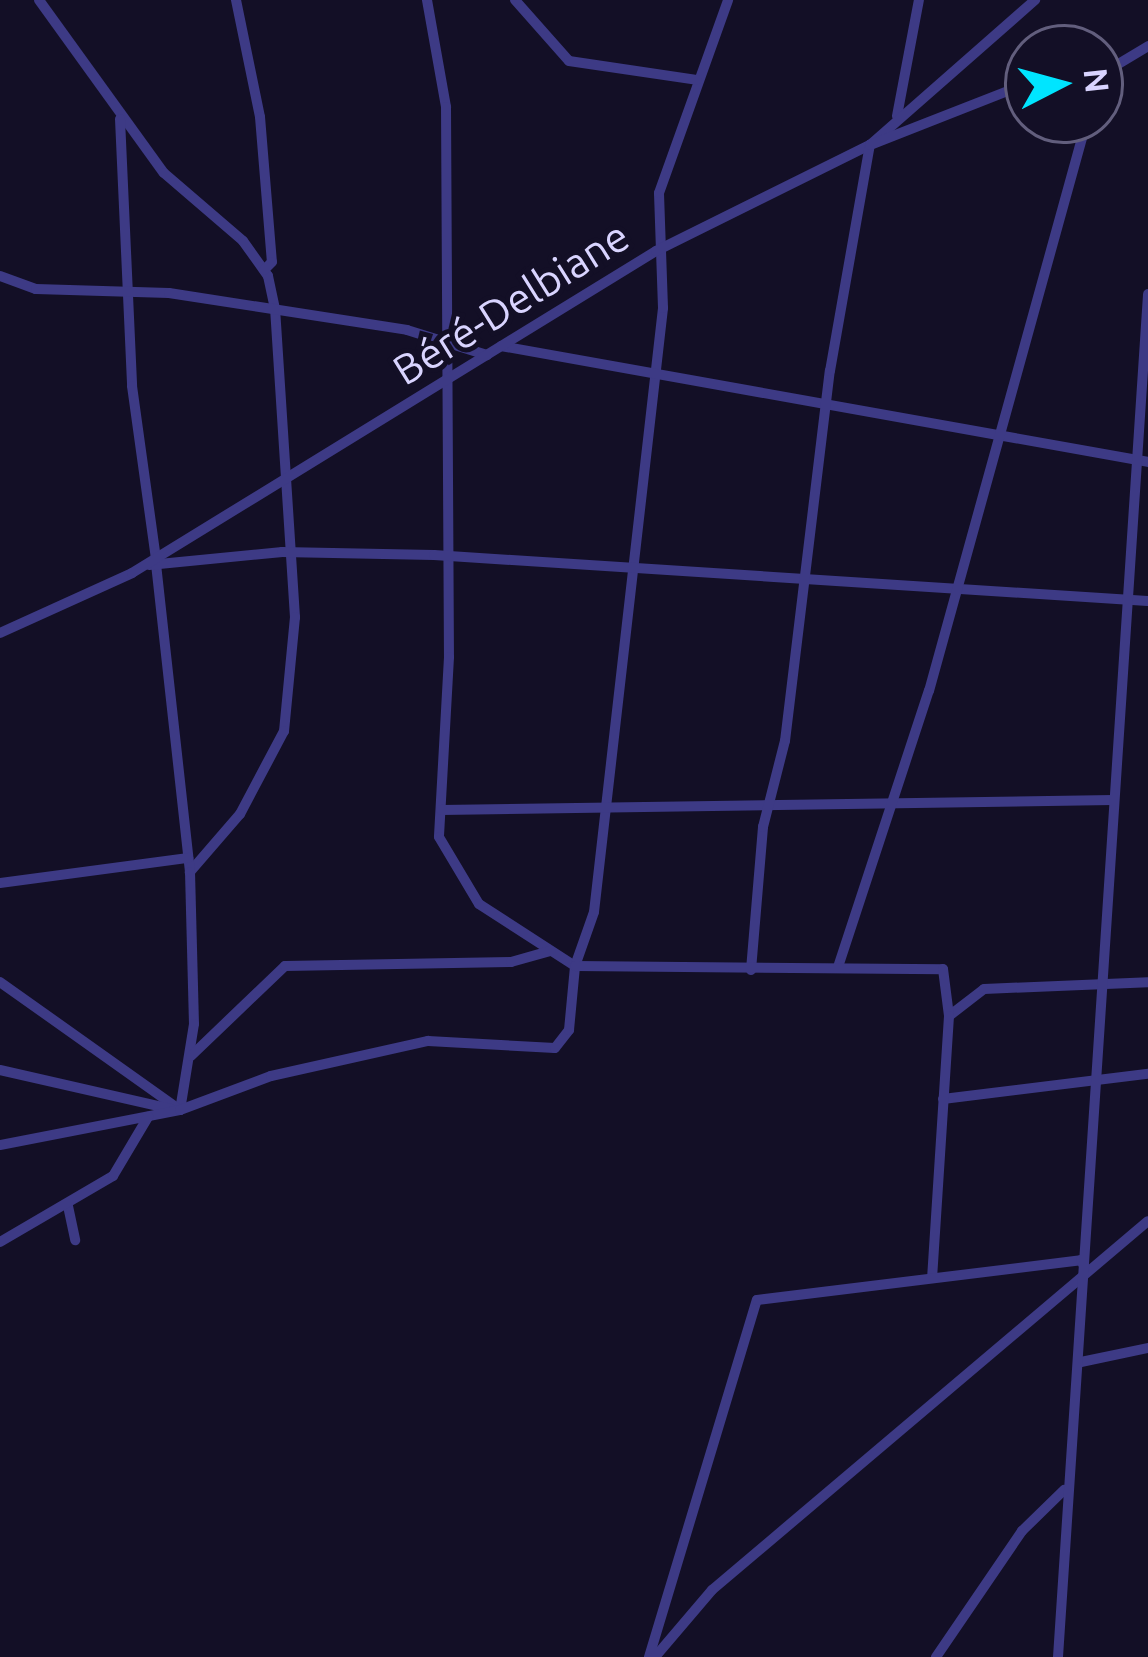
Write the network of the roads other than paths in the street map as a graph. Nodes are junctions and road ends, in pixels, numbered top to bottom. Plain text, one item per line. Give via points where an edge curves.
1 (39, 0) edge
2 (236, 0) edge
3 (427, 0) edge
4 (515, 0) edge
5 (728, 0) edge
6 (919, 0) edge
7 (1035, 0) edge
8 (697, 80) junction
9 (1004, 93) edge
10 (898, 116) junction
11 (120, 119) junction
12 (1080, 144) edge
13 (870, 146) junction
14 (656, 251) junction
15 (264, 270) junction
16 (0, 276) edge
17 (126, 292) junction
18 (1148, 294) edge
19 (275, 308) junction
20 (448, 338) junction
21 (502, 346) junction
22 (487, 355) junction
23 (654, 373) junction
24 (446, 380) junction
25 (826, 404) junction
26 (1001, 434) junction
27 (1143, 460) edge
28 (287, 479) junction
29 (292, 552) junction
30 (448, 556) junction
31 (153, 562) junction
32 (628, 567) junction
33 (804, 578) junction
34 (956, 582) junction
35 (1127, 599) junction
36 (1148, 602) edge
37 (0, 633) edge
38 (1113, 800) junction
39 (603, 802) junction
40 (769, 802) junction
41 (890, 808) junction
42 (441, 810) junction
43 (189, 866) junction
44 (0, 883) edge
45 (550, 951) junction
46 (575, 966) junction
47 (838, 968) junction
48 (751, 970) junction
49 (0, 982) edge
50 (1148, 982) edge
51 (1102, 986) junction
52 (949, 1016) junction
53 (189, 1058) junction
54 (0, 1070) edge
55 (1148, 1074) edge
56 (1097, 1081) junction
57 (943, 1099) junction
58 (180, 1110) junction
59 (148, 1117) junction
60 (0, 1145) edge
61 (68, 1207) junction
62 (1148, 1221) edge
63 (75, 1240) dead end
64 (0, 1242) edge
65 (1088, 1273) junction
66 (932, 1277) junction
67 (1148, 1348) edge
68 (1081, 1362) junction
69 (1064, 1490) junction
70 (652, 1657) edge
71 (936, 1657) edge
72 (1058, 1657) edge

1 - 11 street via 86,52
2 - 15 street via 260,117 272,262
3 - 20 street via 446,107
4 - 8 street via 569,61
5 - 8 street
6 - 10 street
7 - 10 street, Béré-Delbiane
8 - 14 street via 658,193
9 - 13 street
10 - 13 street, Béré-Delbiane
11 - 15 street
11 - 17 street
12 - 26 street
13 - 14 street, Béré-Delbiane
13 - 25 street
14 - 21 street, Béré-Delbiane
14 - 23 street via 663,308
15 - 19 street
16 - 17 street via 37,289
17 - 19 street
17 - 31 street
18 - 27 street
19 - 20 street
19 - 28 street
20 - 22 street
20 - 24 street
21 - 22 street, Béré-Delbiane
21 - 23 street
22 - 24 street, Béré-Delbiane
23 - 25 street
23 - 32 street
24 - 28 street, Béré-Delbiane
24 - 30 street
25 - 26 street
25 - 33 street
26 - 27 street
26 - 34 street
27 - 35 street
28 - 29 street
28 - 31 street, Béré-Delbiane
29 - 30 street
29 - 31 street
29 - 43 street via 284,731 240,814
30 - 32 street
30 - 42 street
31 - 37 street, Béré-Delbiane
31 - 43 street
32 - 33 street
32 - 39 street
33 - 34 street
33 - 40 street
34 - 35 street
34 - 41 street
35 - 36 street
35 - 38 street
38 - 41 street
38 - 51 street
39 - 40 street
39 - 42 street
39 - 46 street via 594,912
40 - 41 street
40 - 48 street
41 - 47 street
42 - 45 street via 439,837 479,904
43 - 44 street
43 - 53 street
45 - 46 street
45 - 53 street via 511,962 285,966
46 - 48 street
46 - 58 street via 568,1030 555,1048 428,1041 271,1076
47 - 48 street
47 - 52 street via 943,969
49 - 58 street
50 - 51 street
51 - 52 street via 984,989
51 - 56 street
52 - 57 street
53 - 58 street
54 - 58 street
55 - 56 street
56 - 57 street
56 - 65 street
57 - 66 street
58 - 59 street
59 - 60 street
59 - 61 street via 113,1176
61 - 63 street
61 - 64 street
62 - 65 street
65 - 66 street via 1081,1260
65 - 68 street
65 - 70 street via 712,1590
66 - 70 street via 757,1300
67 - 68 street
68 - 69 street
69 - 71 street via 1009,1549
69 - 72 street

